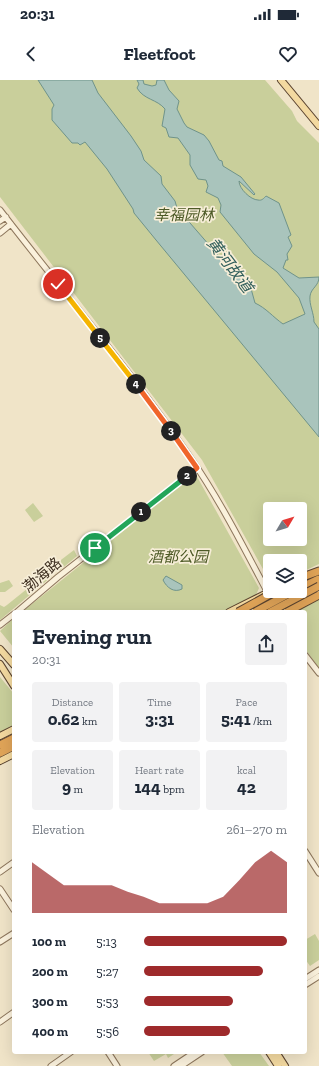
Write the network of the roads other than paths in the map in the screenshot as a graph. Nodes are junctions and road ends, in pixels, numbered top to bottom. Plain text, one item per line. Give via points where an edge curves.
1 (281, 80) edge
2 (319, 126) edge
3 (0, 210) edge
4 (6, 217) junction
5 (0, 221) edge
6 (11, 224) junction
7 (0, 233) edge
8 (197, 468) junction
9 (319, 570) edge
10 (307, 575) edge
11 (319, 579) edge
12 (263, 582) edge
13 (307, 585) edge
14 (319, 586) edge
15 (319, 594) edge
16 (263, 595) edge
17 (263, 598) edge
18 (272, 598) edge
19 (281, 598) edge
20 (19, 610) edge
21 (232, 610) edge
22 (242, 610) edge
23 (259, 610) edge
24 (274, 610) edge
25 (277, 610) edge
26 (291, 610) edge
27 (12, 616) edge
28 (0, 626) edge
29 (0, 649) edge
30 (307, 657) edge
31 (0, 663) edge
32 (12, 663) edge
33 (318, 672) edge
34 (12, 677) edge
35 (12, 683) edge
36 (12, 730) edge
37 (0, 736) edge
38 (12, 739) edge
39 (0, 745) edge
40 (12, 747) edge
41 (0, 753) edge
42 (12, 755) edge
43 (0, 761) edge
44 (307, 854) edge
45 (12, 863) edge
46 (0, 872) edge
47 (319, 873) edge
48 (0, 889) edge
49 (12, 907) edge
50 (12, 934) edge
51 (0, 942) edge
52 (319, 970) edge
53 (319, 976) edge
54 (307, 978) edge
55 (307, 984) edge
56 (12, 1013) edge
57 (0, 1022) edge
58 (68, 1054) edge
59 (109, 1054) edge
60 (191, 1054) edge
61 (199, 1054) edge
62 (270, 1054) edge
63 (277, 1054) edge
64 (50, 1066) edge
65 (117, 1066) edge
66 (174, 1066) edge
67 (181, 1066) edge
68 (278, 1066) edge
69 (285, 1066) edge

1 - 2 main road
3 - 4 street
4 - 5 street
4 - 6 street
6 - 7 street
6 - 8 street via 155,408
8 - 12 street
8 - 20 street, 渤海路
9 - 10 highway
11 - 13 highway
14 - 24 highway, bridge
15 - 26 highway, bridge
16 - 21 main road
17 - 22 highway, bridge
18 - 25 street
19 - 23 highway, bridge
27 - 28 street
29 - 32 main road
30 - 33 street
31 - 34 main road
31 - 35 main road
36 - 37 main road
38 - 39 highway
40 - 41 highway
42 - 43 main road
44 - 47 street
45 - 46 street
48 - 49 street
50 - 51 street
52 - 54 street
53 - 55 street
56 - 57 street
58 - 64 street
59 - 65 street
60 - 66 street
61 - 67 street
62 - 68 main road
63 - 69 main road

